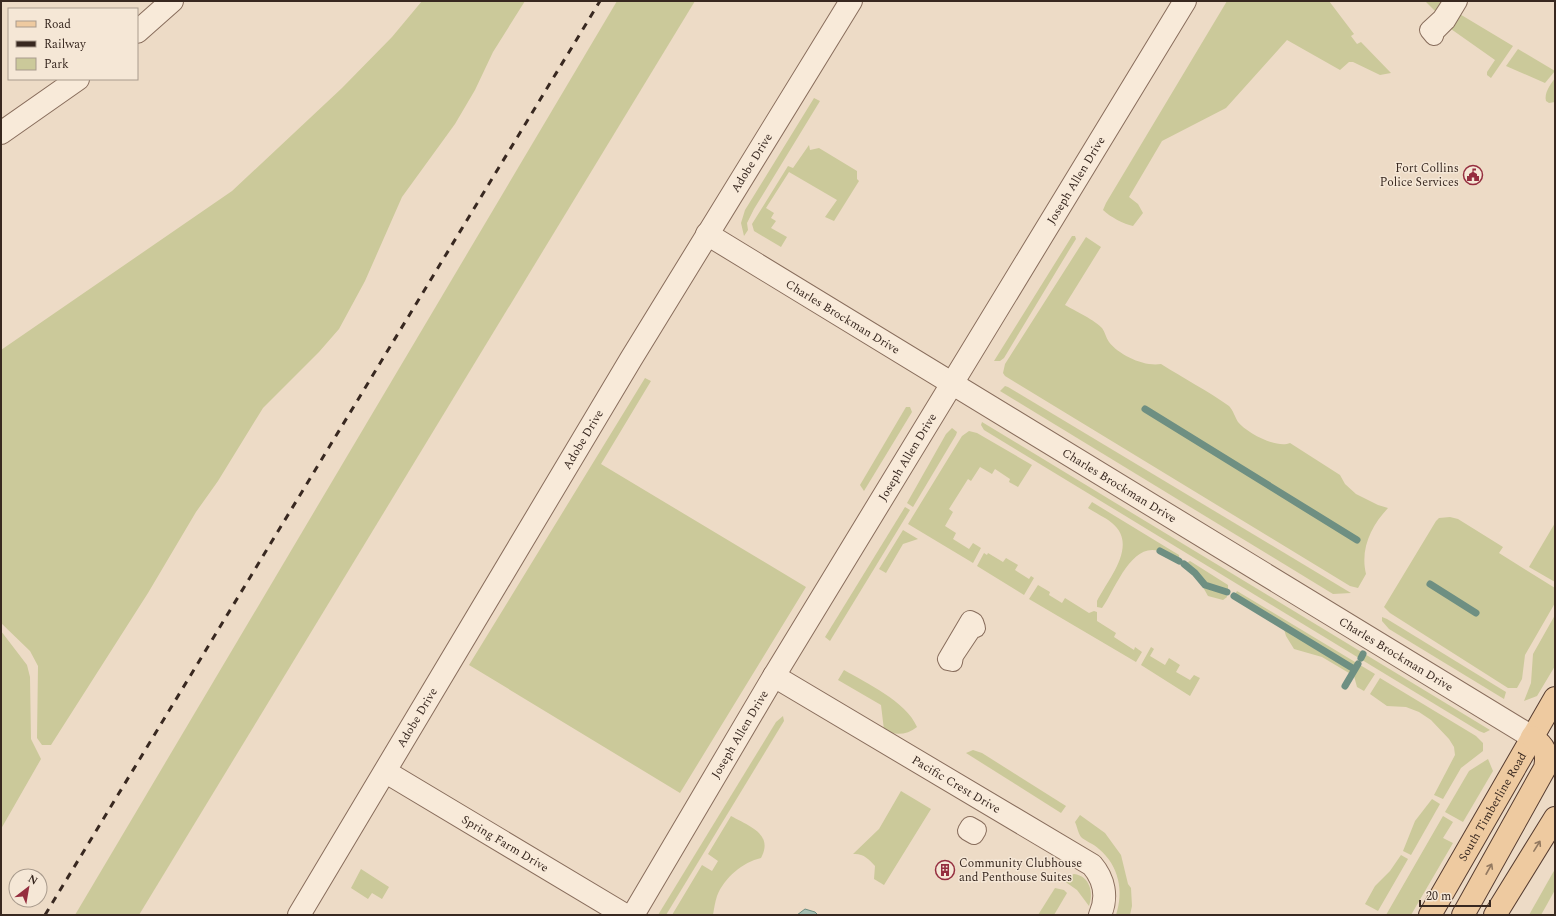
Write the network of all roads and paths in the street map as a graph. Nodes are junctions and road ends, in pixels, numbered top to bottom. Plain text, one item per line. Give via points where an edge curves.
1 (171, 1) edge
2 (851, 1) edge
3 (1185, 1) edge
4 (1453, 1) edge
5 (1458, 1) edge
6 (138, 31) edge
7 (77, 80) edge
8 (1, 133) edge
9 (707, 234) junction
10 (953, 384) junction
11 (774, 676) junction
12 (1555, 698) edge
13 (1532, 737) junction
14 (386, 772) junction
15 (1555, 818) edge
16 (320, 881) junction
17 (299, 915) edge
18 (318, 915) edge
19 (624, 915) edge
20 (633, 915) edge
21 (1100, 915) edge
22 (1430, 915) edge
23 (1463, 915) edge
24 (1495, 915) edge

1 - 6 street
2 - 9 street, Adobe Drive
3 - 10 street, Joseph Allen Drive
4 - 5 street via 1442,18 1429,30 1432,35 1434,36 1446,21
7 - 8 street
9 - 10 street, Charles Brockman Drive
9 - 14 street, Adobe Drive
10 - 11 street, Joseph Allen Drive
10 - 13 street, Charles Brockman Drive
11 - 20 street, Joseph Allen Drive
11 - 21 street, Pacific Crest Drive via 1092,865 1098,872 1104,891
12 - 13 main road, South Timberline Road
13 - 22 main road, South Timberline Road
23 -> 13 main road via 1544,768 1546,750
14 - 16 street, Adobe Drive
14 - 19 street, Spring Farm Drive
24 -> 15 main road
16 - 17 street, Adobe Drive
16 - 18 street, Adobe Drive

